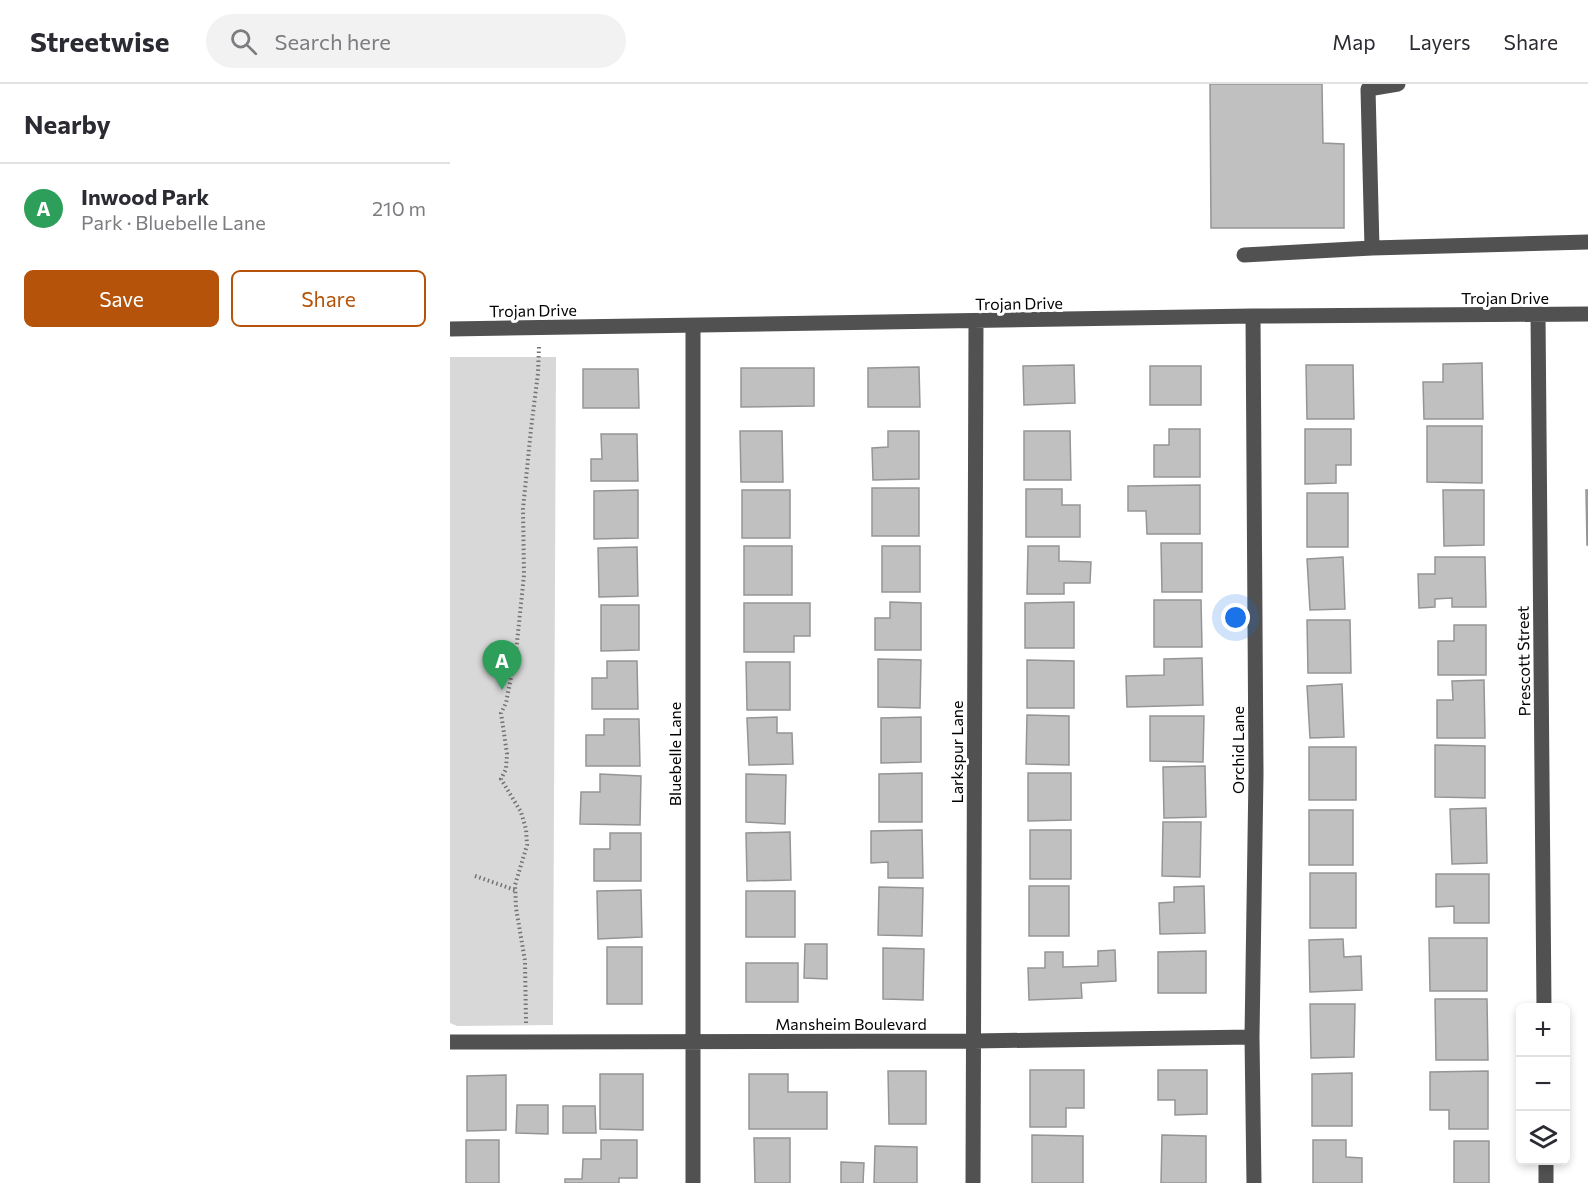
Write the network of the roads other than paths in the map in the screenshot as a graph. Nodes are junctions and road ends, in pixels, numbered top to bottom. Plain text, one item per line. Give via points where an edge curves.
1 (1398, 84) edge
2 (1588, 242) edge
3 (1371, 249) junction
4 (1244, 255) dead end
5 (1538, 314) junction
6 (1588, 314) edge
7 (1253, 316) junction
8 (976, 322) junction
9 (693, 326) junction
10 (450, 329) edge
11 (1544, 1003) edge
12 (1252, 1037) junction
13 (692, 1041) junction
14 (973, 1041) junction
15 (450, 1042) edge
16 (1545, 1165) edge
17 (693, 1183) edge
18 (973, 1183) edge
19 (1254, 1183) edge
20 (1546, 1183) edge

1 - 3 street via 1368,89
2 - 3 street
3 - 4 street
5 - 6 street, Trojan Drive
5 - 7 street, Trojan Drive
5 - 11 street, Prescott Street
7 - 8 street, Trojan Drive
7 - 12 street, Orchid Lane via 1256,774
8 - 9 street, Trojan Drive
8 - 14 street, Larkspur Lane
9 - 10 street, Trojan Drive
9 - 13 street, Bluebelle Lane
12 - 14 street, Mansheim Boulevard
12 - 19 street, Orchid Lane
13 - 14 street, Mansheim Boulevard
13 - 15 street, Mansheim Boulevard
13 - 17 street, Bluebelle Lane
14 - 18 street, Larkspur Lane
16 - 20 street

